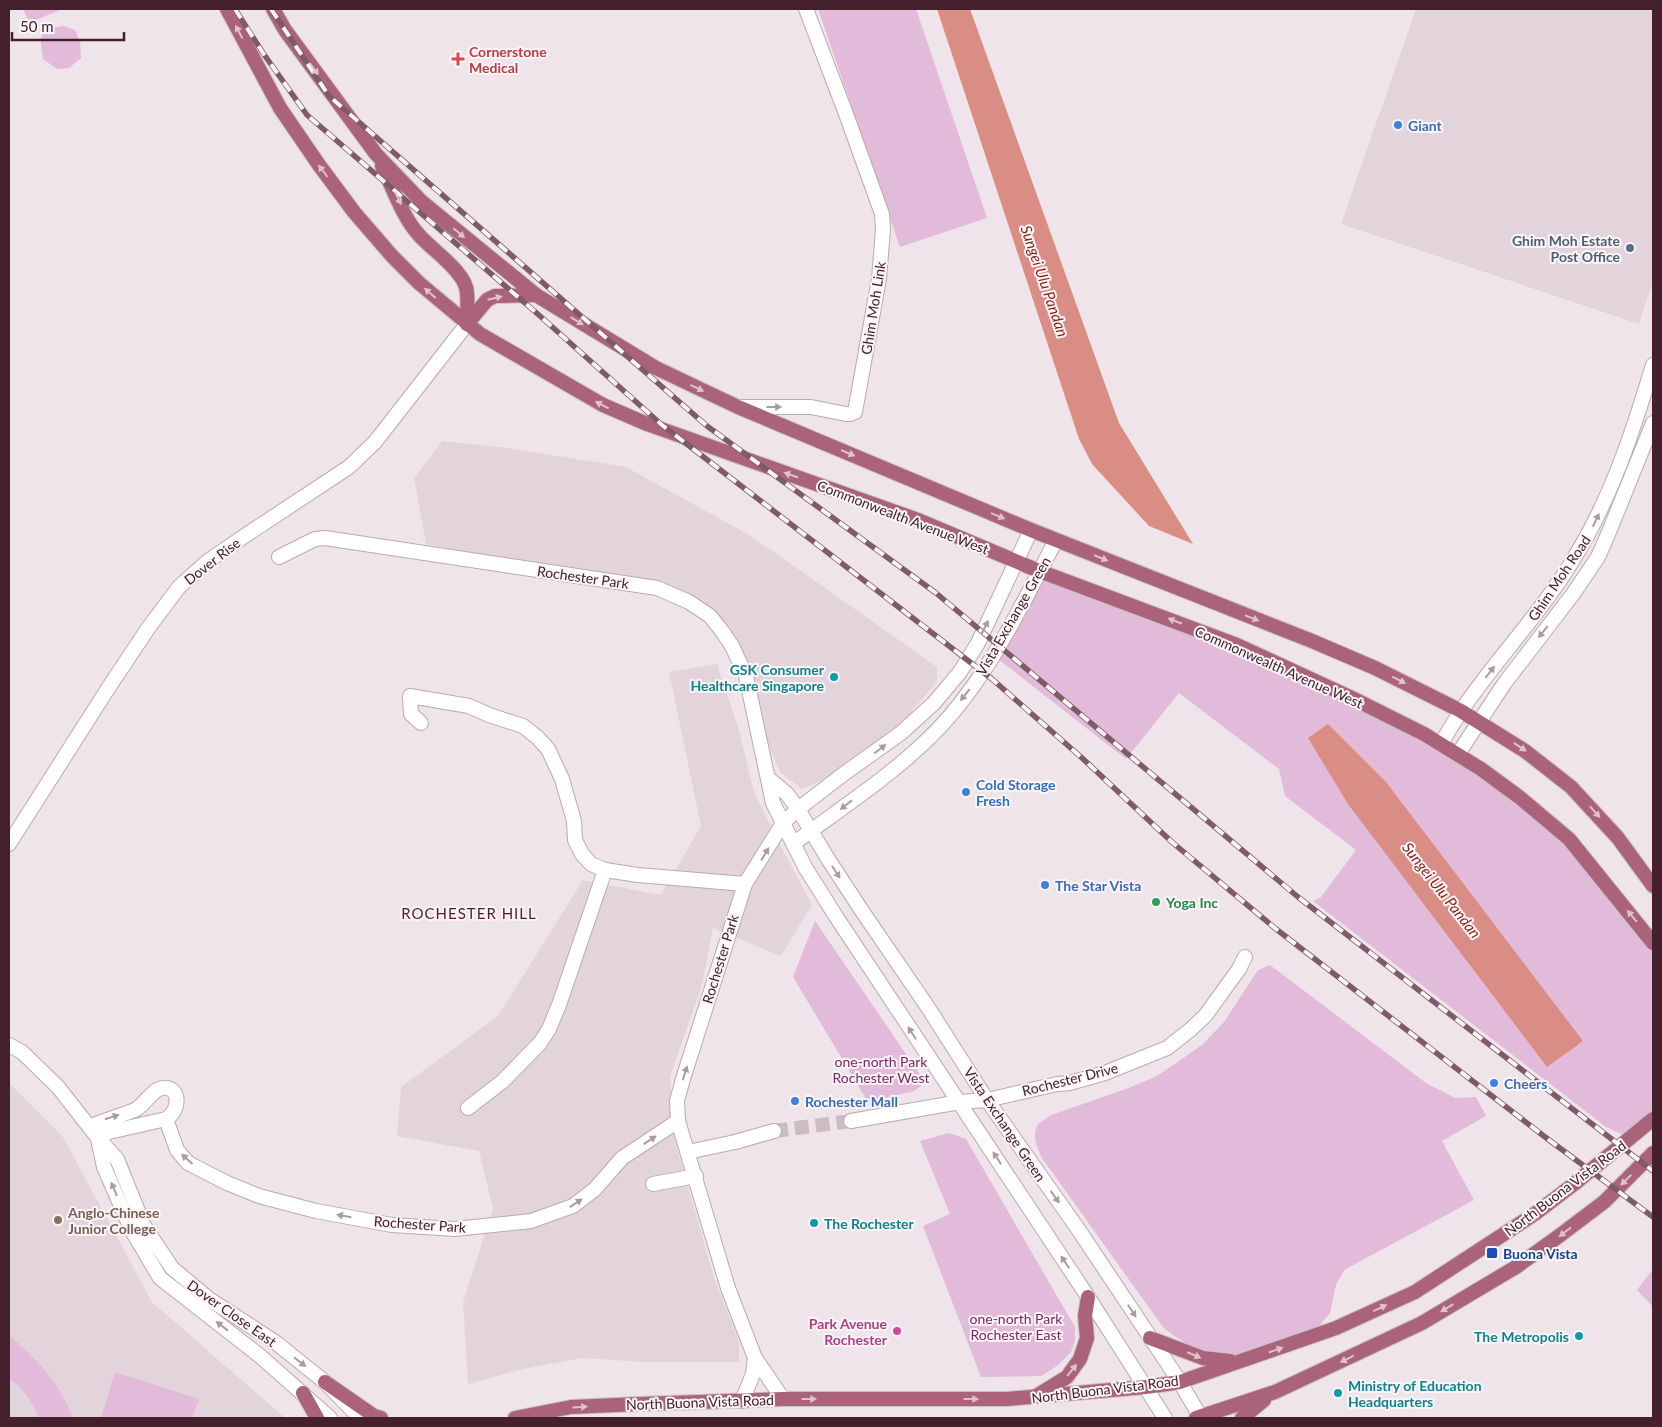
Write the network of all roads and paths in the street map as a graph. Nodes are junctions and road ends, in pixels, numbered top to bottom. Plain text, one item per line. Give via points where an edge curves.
1 (227, 9) edge
2 (273, 9) edge
3 (806, 9) edge
4 (376, 154) junction
5 (536, 296) junction
6 (467, 324) junction
7 (1653, 365) edge
8 (738, 407) junction
9 (1653, 423) edge
10 (1031, 530) junction
11 (1056, 540) junction
12 (279, 557) dead end
13 (1017, 561) junction
14 (1040, 571) junction
15 (1461, 711) junction
16 (1478, 721) junction
17 (421, 723) dead end
18 (1441, 744) junction
19 (1458, 754) junction
20 (768, 778) junction
21 (798, 809) junction
22 (783, 823) junction
23 (812, 830) junction
24 (9, 844) edge
25 (793, 844) junction
26 (605, 870) junction
27 (745, 884) junction
28 (1653, 886) edge
29 (1653, 943) edge
30 (1245, 957) dead end
31 (9, 1045) edge
32 (987, 1100) junction
33 (960, 1102) junction
34 (468, 1108) dead end
35 (166, 1119) junction
36 (1653, 1120) edge
37 (678, 1121) junction
38 (852, 1121) tunnel mouth
39 (90, 1126) junction
40 (774, 1131) tunnel mouth
41 (98, 1138) junction
42 (688, 1152) junction
43 (1653, 1153) edge
44 (696, 1176) junction
45 (653, 1184) dead end
46 (1088, 1297) junction
47 (1150, 1338) junction
48 (755, 1358) junction
49 (1241, 1361) junction
50 (325, 1382) junction
51 (1180, 1382) junction
52 (1146, 1387) junction
53 (1275, 1392) junction
54 (303, 1393) junction
55 (1033, 1398) junction
56 (783, 1400) junction
57 (742, 1401) junction
58 (317, 1418) edge
59 (330, 1418) edge
60 (360, 1418) edge
61 (381, 1418) edge
62 (515, 1418) edge
63 (1165, 1418) edge
64 (1199, 1418) edge
65 (1242, 1418) edge

6 -> 1 main road, Commonwealth Avenue West via 392,256 348,204 280,108
2 -> 4 main road
8 -> 3 street, Ghim Moh Link via 811,407 853,413 880,279 882,214
4 -> 5 main road via 422,202
4 -> 6 main road via 418,234 463,281 468,292
6 -> 5 main road via 487,300 495,296
5 -> 8 main road via 656,368
13 -> 6 main road, Commonwealth Avenue West via 918,520 629,417 520,358
6 - 24 street, Dover Rise via 375,442 349,467 208,561 178,587 106,690
15 -> 7 street, Ghim Moh Road via 1553,592 1590,532 1628,447
8 -> 10 main road
9 -> 16 street, Ghim Moh Road via 1598,557
10 - 11 main road
10 - 13 street, Vista Exchange Green
11 - 14 street, Vista Exchange Green
11 -> 15 main road via 1312,641
12 - 20 street, Rochester Park via 316,539 325,538 657,588 689,602 710,616 722,631 746,676
13 - 14 main road, Commonwealth Avenue West
21 -> 13 street, Vista Exchange Green via 901,733 934,703 960,672 978,643
18 -> 14 main road, Commonwealth Avenue West via 1352,698 1237,645
14 -> 23 street, Vista Exchange Green via 993,655 946,720 925,742
15 - 16 main road
15 - 18 street, Ghim Moh Road
16 - 19 street, Ghim Moh Road
16 -> 28 main road via 1525,751 1571,787 1618,838
17 - 26 street via 411,714 410,696 469,706 523,726 538,738 555,763 574,821 575,840 582,854 591,864
18 - 19 main road, Commonwealth Avenue West
29 -> 19 main road, Commonwealth Avenue West via 1569,839 1519,797
20 - 21 street via 787,794
20 - 22 street, Rochester Park via 773,803
21 - 22 street, Vista Exchange Green
21 - 23 street, Vista Exchange Green
22 - 25 street, Vista Exchange Green
27 -> 22 street, Rochester Park
23 - 25 street, Vista Exchange Green
23 -> 32 street, Vista Exchange Green via 832,866 928,1006
33 -> 25 street, Vista Exchange Green via 835,915
26 - 27 street
26 - 34 street via 549,1029 540,1043 503,1081
37 -> 27 street, Rochester Park via 677,1101 683,1079
30 - 32 street, Rochester Drive via 1205,1016 1167,1048 1105,1074
31 - 39 street, Dover Close East via 22,1052 58,1087
32 - 33 street, Rochester Drive
32 -> 47 street, Vista Exchange Green
33 - 38 street, Rochester Drive
46 -> 33 street, Vista Exchange Green
35 - 37 street, Rochester Park via 177,1150 188,1163 259,1196 392,1225 455,1229 531,1221 573,1206 595,1190 622,1158
39 -> 35 street via 135,1110 158,1090 166,1088 173,1091 178,1101 172,1116
35 - 41 street via 109,1132
49 -> 36 main road, North Buona Vista Road via 1336,1328 1415,1292 1536,1213
37 - 42 street, Rochester Park
39 - 41 street, Dover Close East
40 - 42 street
41 -> 50 street, Dover Close East via 117,1160 144,1226 172,1268 209,1299 275,1342
54 -> 41 street, Dover Close East via 160,1278 131,1229 104,1167
42 - 44 street, Rochester Park
43 -> 53 main road, North Buona Vista Road via 1604,1202 1516,1267 1422,1323
44 - 45 street
44 - 48 street, Rochester Park via 728,1288
46 - 52 street, Vista Exchange Green
55 -> 46 main road via 1066,1377 1080,1359 1087,1338
47 -> 49 main road via 1203,1358
47 - 51 street, Vista Exchange Green
48 - 56 street, Rochester Park
48 - 57 street via 753,1374
49 - 51 main road, North Buona Vista Road
50 - 60 street, Dover Close East
50 - 61 main road
51 - 52 main road, North Buona Vista Road
51 - 64 street, Vista Exchange Green
52 - 55 main road, North Buona Vista Road
52 - 63 street, Vista Exchange Green
53 - 64 main road, North Buona Vista Road
53 - 65 main road
54 - 58 main road
54 - 59 street, Dover Close East
56 -> 55 main road, North Buona Vista Road
56 - 57 main road, North Buona Vista Road
62 -> 57 main road, North Buona Vista Road via 571,1407

